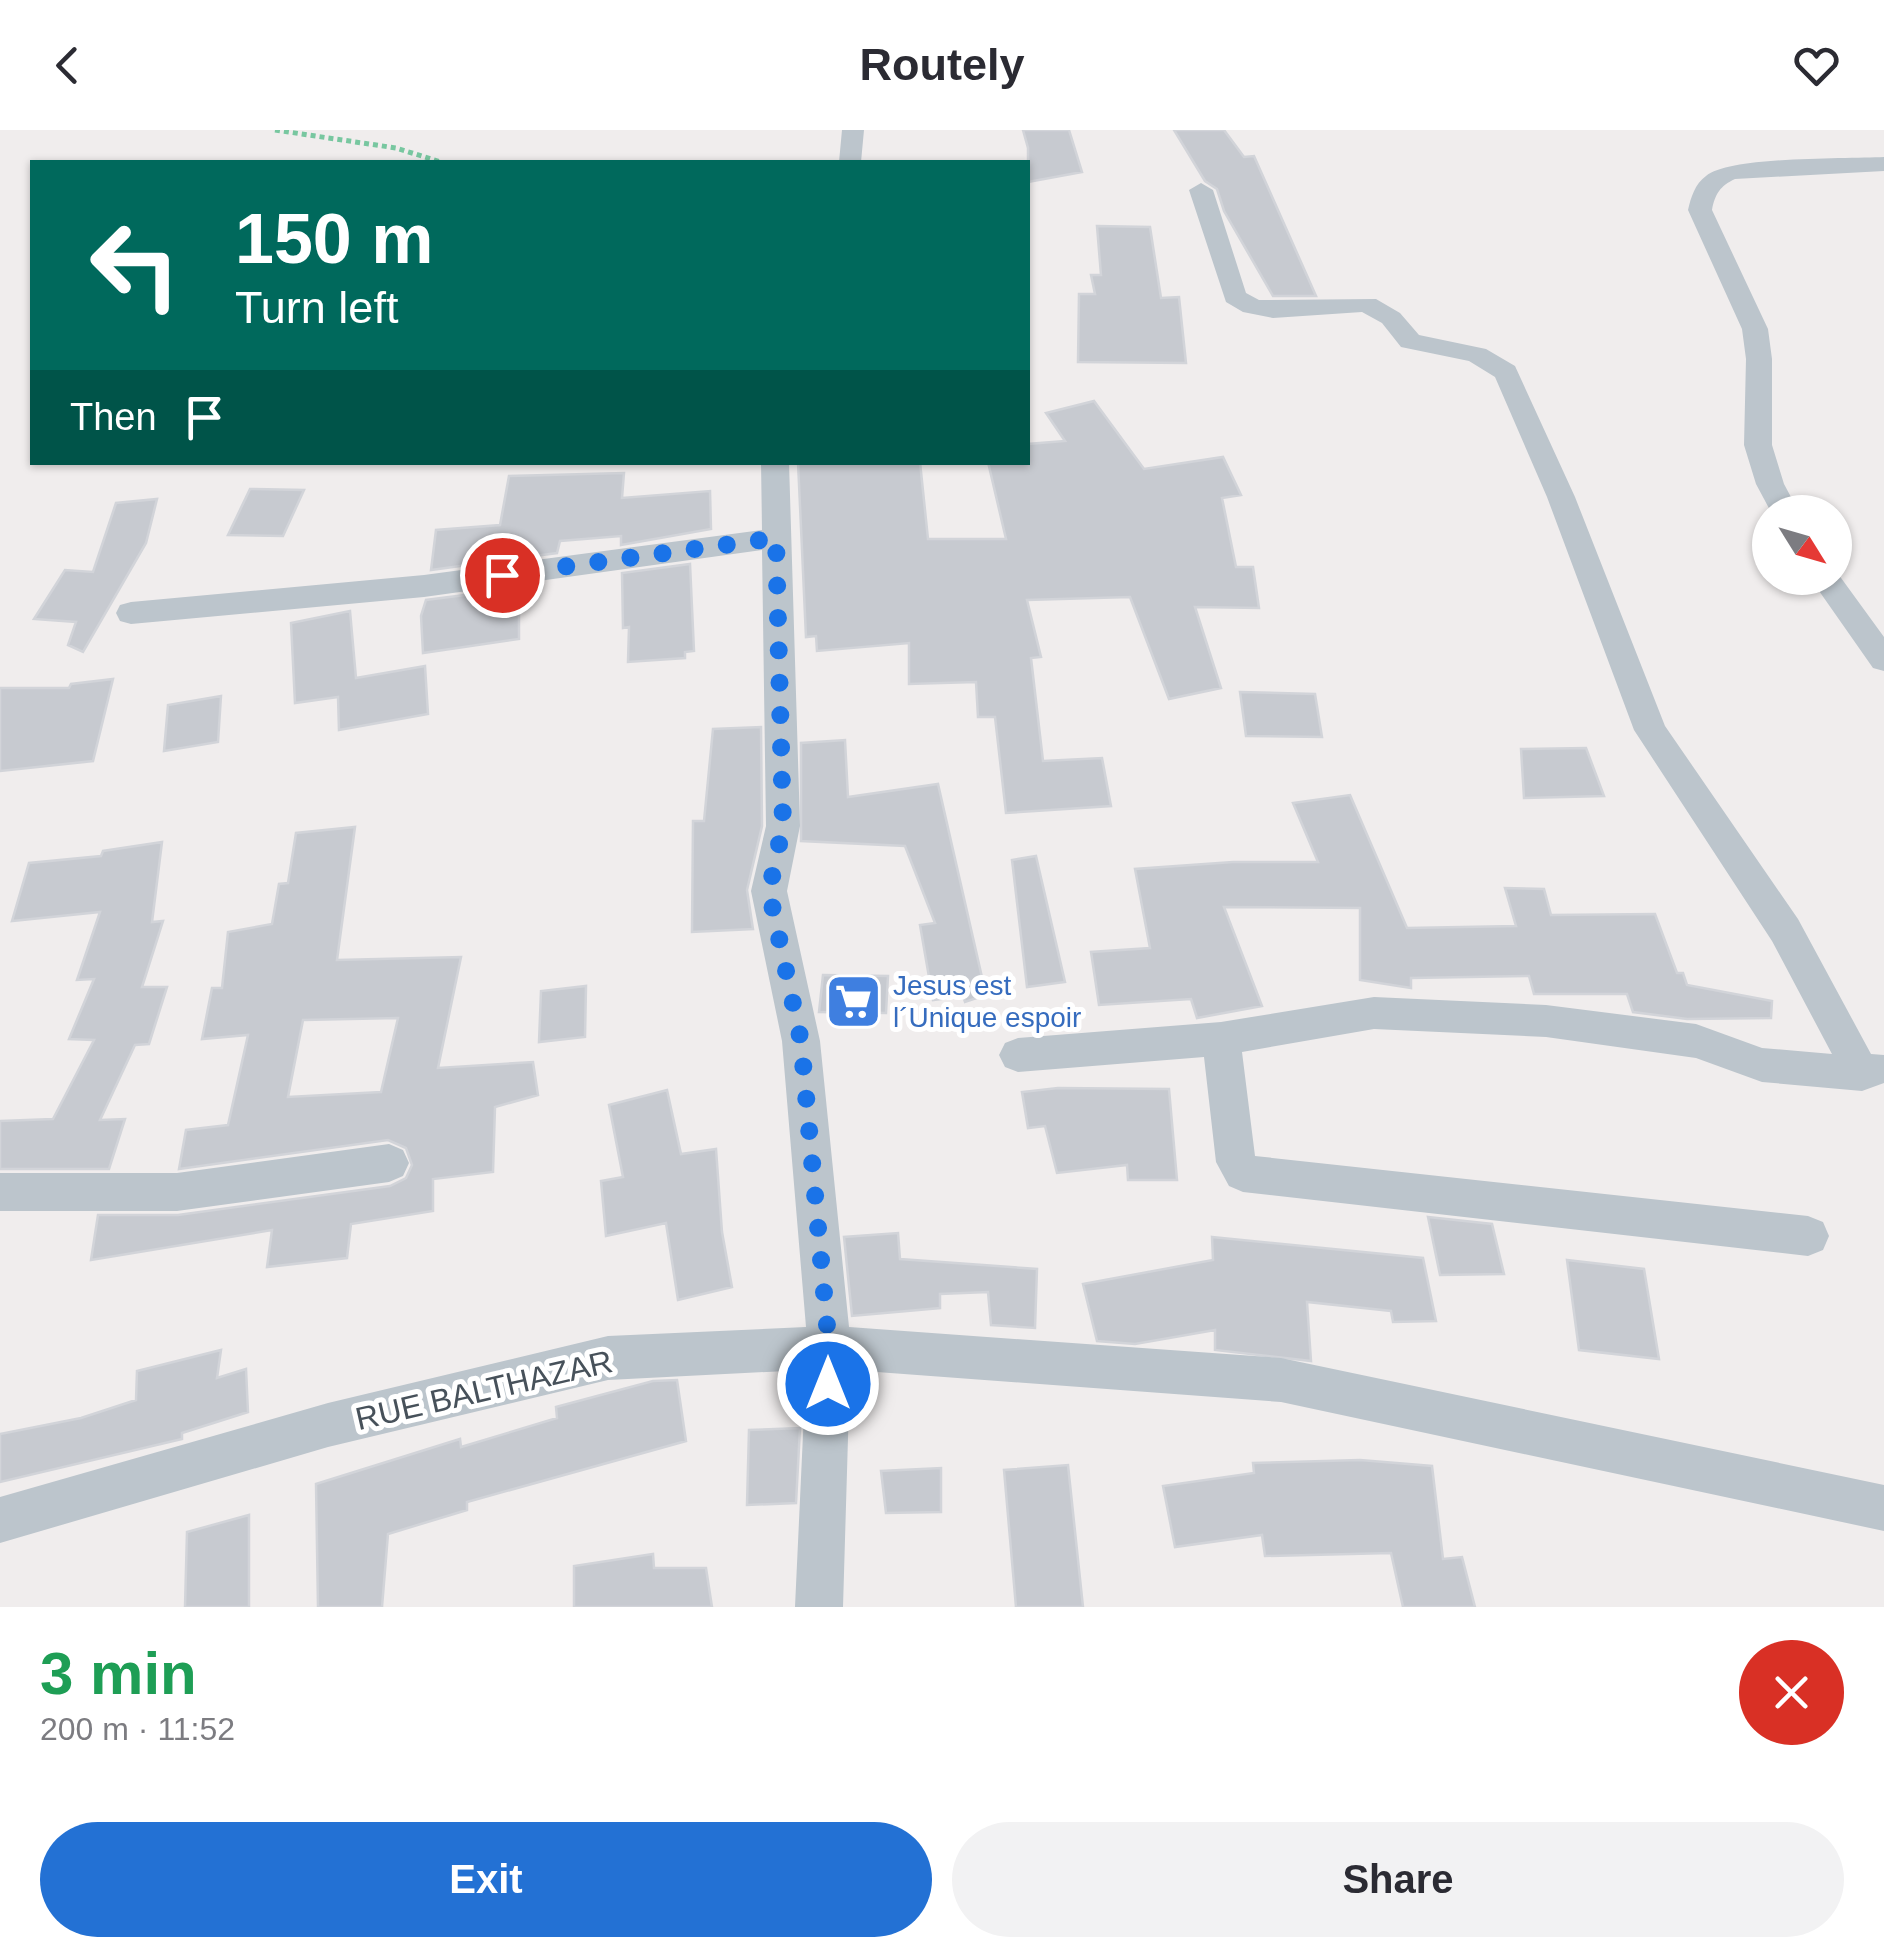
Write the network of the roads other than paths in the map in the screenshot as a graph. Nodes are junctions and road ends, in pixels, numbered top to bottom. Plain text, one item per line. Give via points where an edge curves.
1 (852, 130) edge
2 (850, 160) edge
3 (1884, 164) edge
4 (1201, 190) dead end
5 (775, 465) edge
6 (1776, 495) edge
7 (776, 538) junction
8 (1838, 595) edge
9 (130, 612) dead end
10 (1884, 660) edge
11 (1221, 1039) junction
12 (1018, 1055) dead end
13 (1873, 1071) edge
14 (389, 1163) dead end
15 (0, 1192) edge
16 (1808, 1236) dead end
17 (829, 1347) junction
18 (1884, 1508) edge
19 (0, 1520) edge
20 (819, 1607) edge

1 - 2 street
3 - 6 street via 1732,172 1704,190 1700,210 1755,329 1758,445
4 - 13 street via 1242,303 1273,310 1366,304 1391,318 1410,341 1477,355 1506,372 1650,730
5 - 7 street
7 - 9 street via 424,586
7 - 17 street via 783,826 769,891 801,1041
8 - 10 street
11 - 12 street
11 - 13 street via 1374,1013 1546,1020 1696,1041 1762,1065
11 - 16 street via 1236,1162 1243,1172
14 - 15 street via 177,1192
17 - 18 street, RUE BALTHAZAR via 1281,1380
17 - 19 street, RUE BALTHAZAR via 608,1358 328,1425
17 - 20 street

